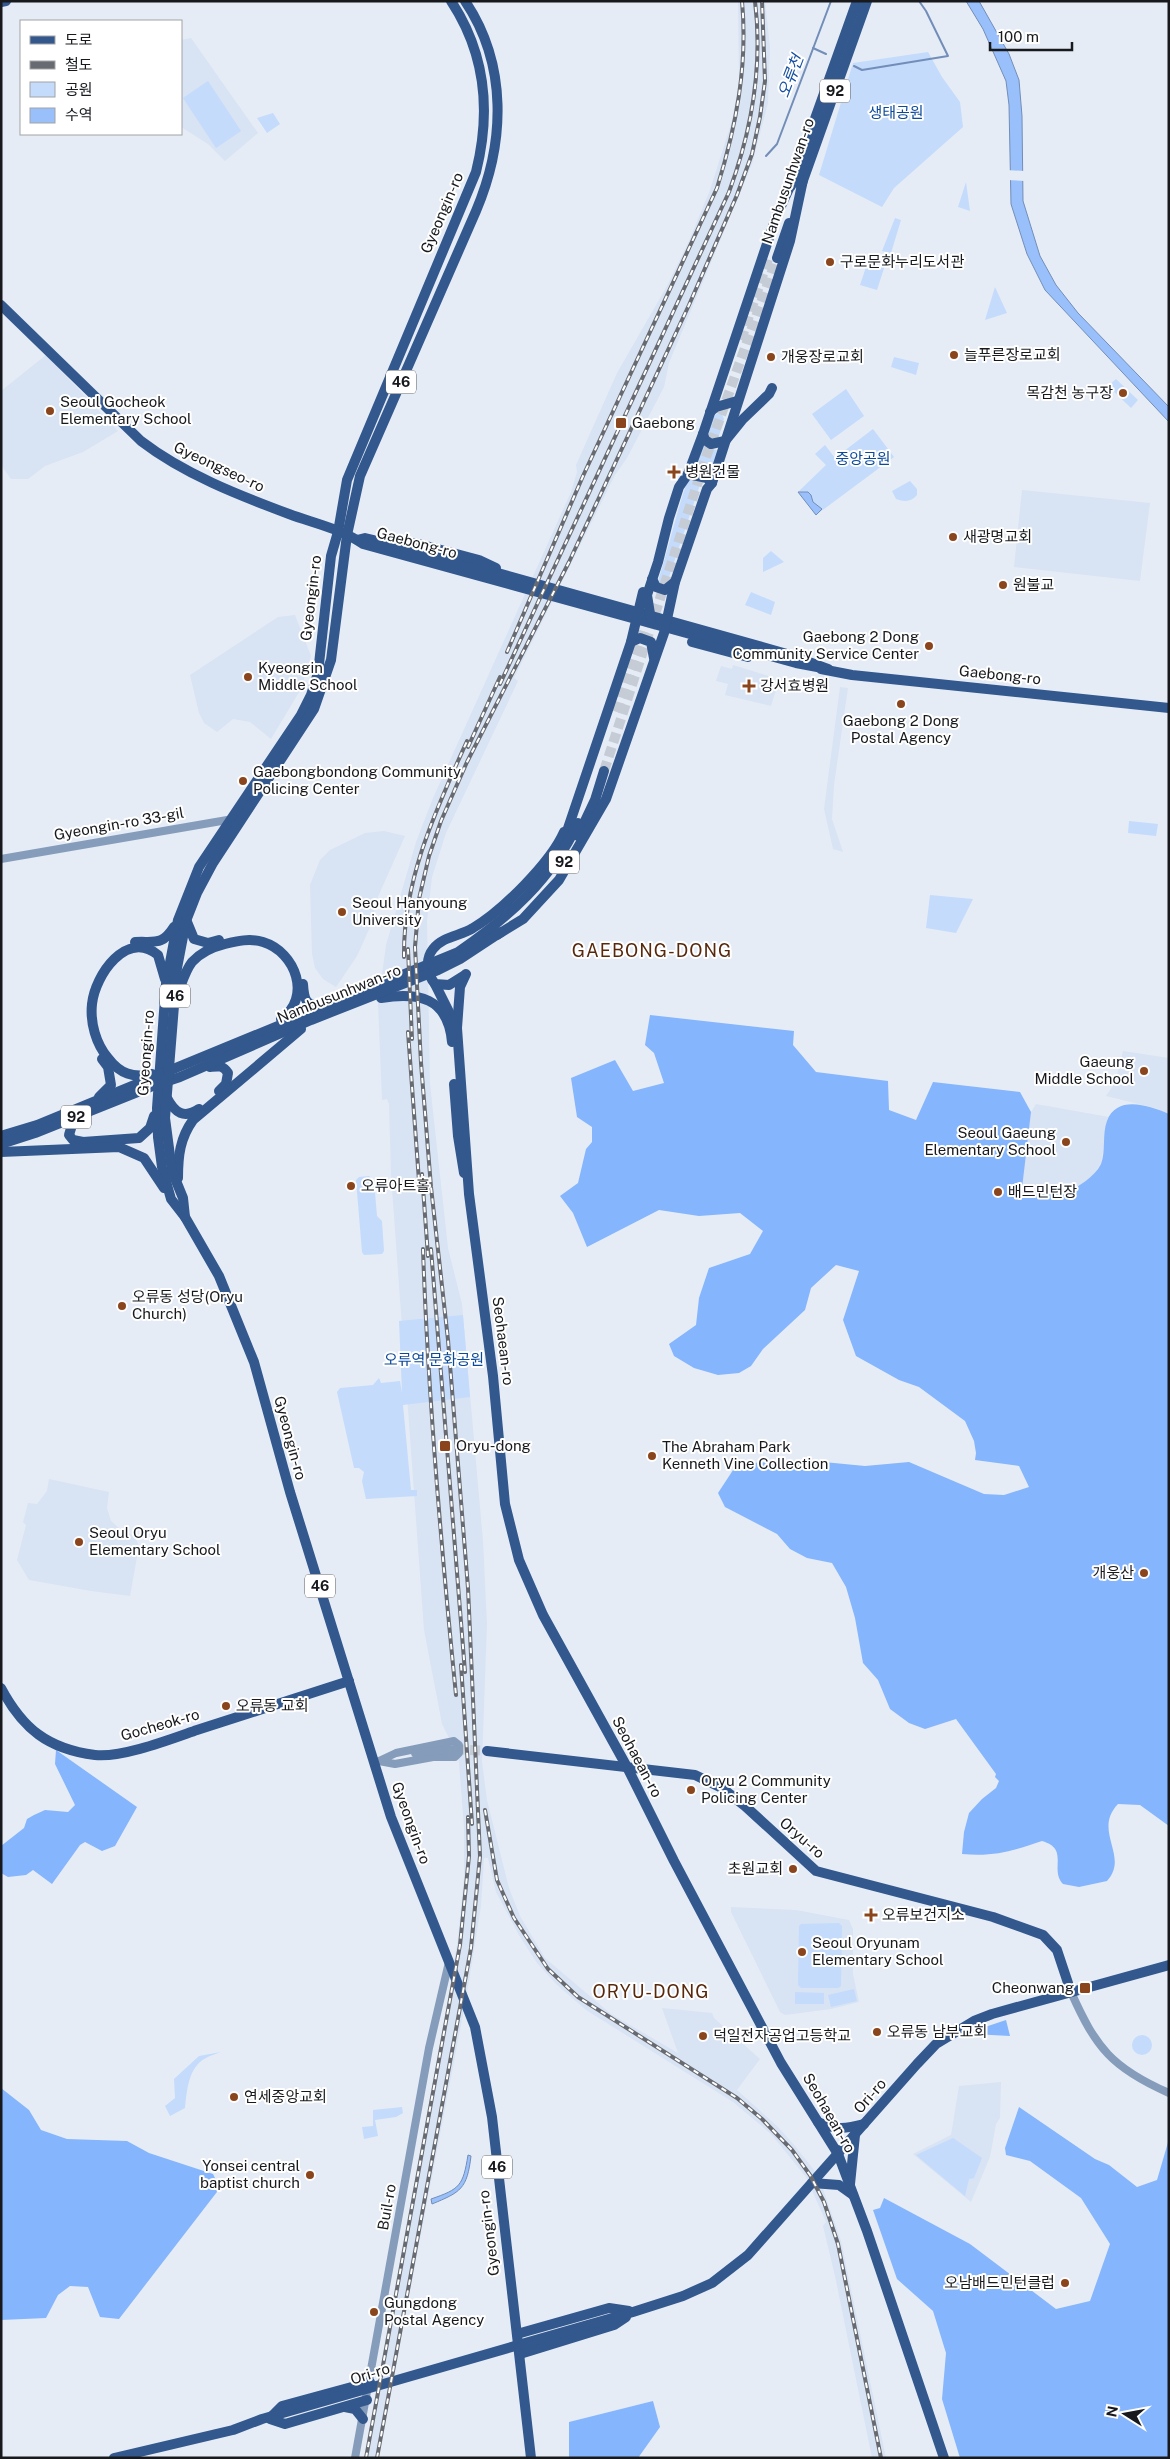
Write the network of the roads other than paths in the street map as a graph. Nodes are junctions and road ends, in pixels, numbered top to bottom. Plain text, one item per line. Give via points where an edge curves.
1 (6, 1) edge
2 (451, 1) edge
3 (465, 1) edge
4 (857, 1) edge
5 (867, 1) edge
6 (1, 2) edge
7 (798, 180) junction
8 (773, 257) tunnel mouth
9 (1, 306) edge
10 (772, 388) dead end
11 (737, 401) junction
12 (715, 409) junction
13 (732, 420) junction
14 (703, 434) junction
15 (725, 441) junction
16 (689, 470) junction
17 (713, 478) junction
18 (347, 536) junction
19 (663, 540) junction
20 (407, 552) junction
21 (652, 579) junction
22 (675, 582) junction
23 (670, 614) junction
24 (664, 633) junction
25 (729, 641) junction
26 (631, 642) junction
27 (788, 652) junction
28 (654, 662) junction
29 (828, 669) junction
30 (1169, 708) edge
31 (572, 815) junction
32 (242, 817) junction
33 (230, 819) junction
34 (1, 859) edge
35 (557, 860) junction
36 (182, 920) junction
37 (497, 935) junction
38 (437, 966) junction
39 (166, 984) junction
40 (435, 984) junction
41 (458, 995) junction
42 (442, 998) junction
43 (363, 1000) junction
44 (174, 1006) junction
45 (323, 1011) junction
46 (311, 1020) junction
47 (457, 1028) junction
48 (252, 1036) junction
49 (202, 1067) junction
50 (178, 1072) junction
51 (151, 1080) junction
52 (167, 1098) junction
53 (157, 1108) junction
54 (81, 1111) junction
55 (1, 1136) edge
56 (1, 1144) edge
57 (1, 1152) edge
58 (178, 1189) junction
59 (469, 1194) junction
60 (171, 1200) junction
61 (185, 1217) junction
62 (349, 1681) junction
63 (1, 1688) edge
64 (455, 1749) tunnel mouth
65 (487, 1751) tunnel mouth
66 (376, 1762) junction
67 (628, 1767) junction
68 (450, 1964) junction
69 (1169, 1966) edge
70 (1071, 1992) junction
71 (1169, 2094) edge
72 (818, 2122) junction
73 (865, 2124) junction
74 (855, 2135) junction
75 (838, 2154) junction
76 (812, 2183) junction
77 (852, 2191) junction
78 (633, 2312) junction
79 (517, 2334) junction
80 (520, 2354) junction
81 (370, 2382) junction
82 (329, 2393) junction
83 (366, 2400) junction
84 (344, 2406) junction
85 (333, 2410) junction
86 (269, 2418) junction
87 (363, 2419) junction
88 (114, 2458) edge
89 (355, 2458) edge
90 (531, 2458) edge
91 (944, 2458) edge

1 - 6 main road
2 - 18 main road, Gyeongin-ro / 46 via 471,36 483,81 485,124 479,160 464,204 347,480
3 - 18 main road, Gyeongin-ro / 46 via 483,34 495,73 498,119 492,164 476,211 360,476
4 - 7 main road, Nambusunhwan-ro / 92
5 - 7 main road, Nambusunhwan-ro / 92
7 - 8 main road, Nambusunhwan-ro / 92
7 - 11 main road via 790,241
7 - 12 main road via 776,217
9 - 18 main road, Gyeongseo-ro via 128,430 159,455 210,482
10 - 15 main road
11 - 12 main road
11 - 13 main road
12 - 13 main road
12 - 14 main road
13 - 15 main road
14 - 15 main road via 711,444
14 - 16 main road
15 - 17 main road
16 - 17 main road
16 - 19 main road via 680,487
17 - 22 main road
18 - 20 main road, Gaebong-ro via 363,544
18 - 32 main road, Gyeongin-ro / 46 via 331,660 314,710
18 - 33 main road, Gyeongin-ro / 46 via 331,556 318,673 311,695 301,715
19 - 21 main road
19 - 26 main road via 638,608
20 - 20 main road via 409,560 425,566 505,586 511,579 508,574 478,560 415,543
20 - 25 main road, Gaebong-ro
21 - 22 main road via 656,587 664,590
21 - 24 main road via 646,604 652,626
22 - 23 main road
23 - 24 main road
23 - 27 main road
24 - 28 main road
24 - 29 main road via 795,669
25 - 27 main road, Gaebong-ro
25 - 29 main road, Gaebong-ro via 796,663
26 - 28 main road via 640,638 651,642
26 - 31 main road
27 - 29 main road via 820,660
28 - 37 main road via 606,799 575,854 545,897 523,919
29 - 30 main road, Gaebong-ro via 852,675
31 - 35 main road
31 - 40 main road via 558,844 506,902 475,927 444,940 432,950 428,968
32 - 33 street, Gyeongin-ro 33-gil
32 - 36 main road, Gyeongin-ro / 46
33 - 34 street, Gyeongin-ro 33-gil
33 - 36 main road, Gyeongin-ro / 46 via 199,867
35 - 37 main road, Nambusunhwan-ro / 92 via 601,770 581,832 548,886
35 - 38 main road, Nambusunhwan-ro / 92 via 539,885 516,906 480,937
36 - 39 main road, Gyeongin-ro / 46
36 - 44 main road, Gyeongin-ro / 46
36 - 45 main road via 194,939 200,942 248,936 274,942 294,959 300,970 305,1001
36 - 54 main road via 168,937 159,942 132,943 120,948 111,955 94,980 85,1017 94,1046 108,1067 111,1085
37 - 38 main road, Nambusunhwan-ro / 92
38 - 43 main road, Nambusunhwan-ro / 92
38 - 45 main road, Nambusunhwan-ro / 92
39 - 51 main road via 158,956 145,948 130,949 114,959 106,969 98,982 92,1005 98,1042 113,1065 120,1072
39 - 53 main road, Gyeongin-ro / 46
40 - 41 main road, Seohaean-ro via 449,985 466,974
40 - 42 main road
41 - 42 main road via 451,992
41 - 47 main road, Seohaean-ro
42 - 47 main road
43 - 45 main road, Nambusunhwan-ro / 92
43 - 59 main road via 404,994 429,1001 446,1019 451,1033 460,1160
44 - 48 main road via 186,971 202,953 234,941 262,942 272,946 289,962 298,983 298,992 290,1013 260,1028
44 - 52 main road, Gyeongin-ro / 46
45 - 46 main road, Nambusunhwan-ro / 92
45 - 48 main road, Nambusunhwan-ro / 92
46 - 49 main road, Nambusunhwan-ro / 92
46 - 58 main road via 193,1120 179,1147
47 - 59 main road, Seohaean-ro
48 - 50 main road, Nambusunhwan-ro / 92
49 - 50 main road, Nambusunhwan-ro / 92
49 - 52 main road via 224,1068 228,1073 226,1084 190,1114 177,1112
50 - 51 main road, Nambusunhwan-ro / 92
51 - 54 main road, Nambusunhwan-ro / 92
52 - 58 main road, Gyeongin-ro / 46 via 166,1136
53 - 54 main road via 150,1128 138,1138 103,1142 76,1141 69,1135
53 - 60 main road, Gyeongin-ro / 46 via 162,1167
54 - 55 main road, Nambusunhwan-ro / 92
54 - 56 main road, Nambusunhwan-ro / 92 via 35,1133
57 - 60 main road via 119,1147 144,1158
58 - 61 main road, Gyeongin-ro / 46 via 183,1198
59 - 67 main road, Seohaean-ro via 509,1526 533,1595
60 - 61 main road, Gyeongin-ro / 46
61 - 62 main road, Gyeongin-ro / 46 via 223,1284 254,1362 290,1492
62 - 63 main road, Gocheok-ro via 168,1740 128,1751 96,1755 61,1748 42,1737 21,1721
62 - 66 main road, Gyeongin-ro / 46
64 - 66 street via 417,1752
65 - 67 main road, Oryu-ro
66 - 66 street via 395,1764 433,1757 456,1758 459,1746 454,1741 443,1742 396,1753
66 - 68 main road, Gyeongin-ro / 46 via 391,1817
67 - 70 main road, Oryu-ro via 695,1775 722,1788 816,1871 975,1911 1043,1935 1057,1950
67 - 72 main road, Seohaean-ro via 674,1861 778,2055
68 - 79 main road, Gyeongin-ro / 46 via 475,2027 492,2116
68 - 81 street, Buil-ro via 429,2048
69 - 70 main road, Ori-ro
70 - 71 street via 1100,2047 1127,2071
70 - 73 main road, Ori-ro via 992,2014 955,2031 936,2044
72 - 73 main road via 844,2129
72 - 75 main road, Seohaean-ro
73 - 74 main road, Ori-ro
74 - 75 main road, Ori-ro
74 - 77 main road
75 - 76 main road, Ori-ro
75 - 77 main road, Seohaean-ro
76 - 77 main road via 839,2185
76 - 78 main road, Ori-ro via 748,2255 712,2283
77 - 91 main road, Seohaean-ro
78 - 79 main road, Ori-ro via 610,2308
78 - 80 main road, Ori-ro via 614,2325
78 - 86 main road, Ori-ro
79 - 80 main road, Gyeongin-ro / 46
80 - 90 main road, Gyeongin-ro / 46
81 - 82 main road
81 - 83 street, Buil-ro
82 - 85 main road via 338,2399
82 - 86 main road via 282,2406
83 - 84 main road
83 - 87 street, Buil-ro
84 - 85 main road
84 - 87 main road via 355,2410
85 - 86 main road via 285,2424
86 - 88 main road, Ori-ro via 233,2430
87 - 89 street, Buil-ro

